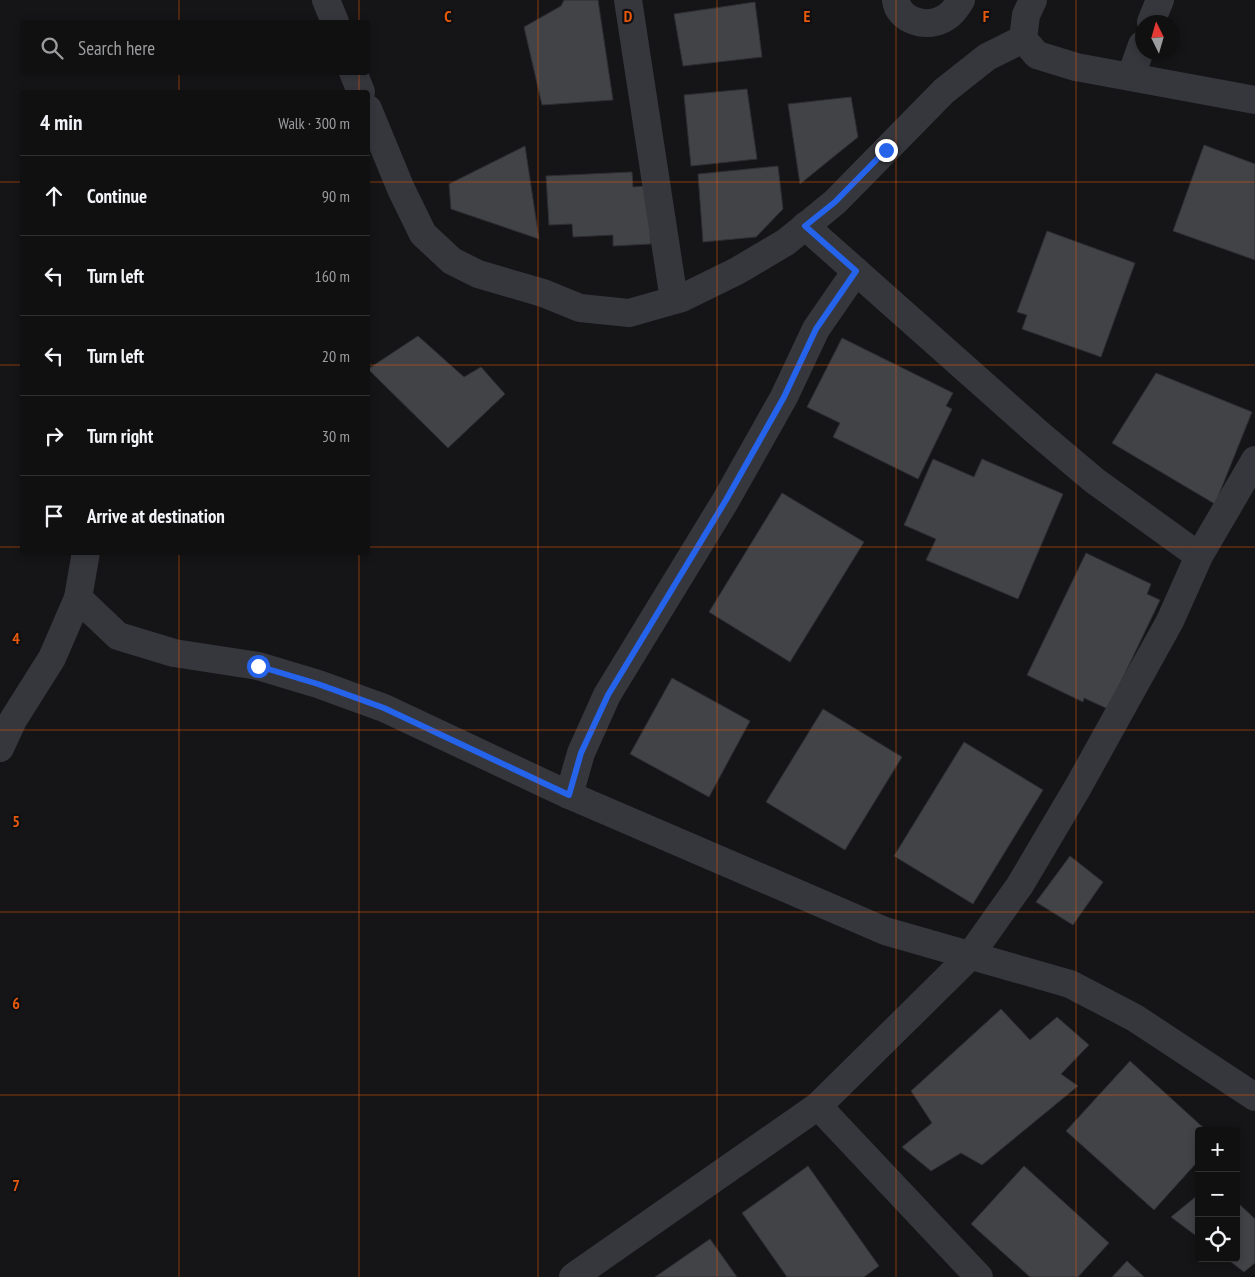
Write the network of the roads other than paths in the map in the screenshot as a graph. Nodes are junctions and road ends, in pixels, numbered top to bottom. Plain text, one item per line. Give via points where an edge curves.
1 (326, 0) edge
2 (628, 0) edge
3 (896, 0) edge
4 (961, 0) edge
5 (1033, 0) edge
6 (1160, 0) edge
7 (1154, 15) edge
8 (334, 20) edge
9 (1023, 39) junction
10 (1137, 60) edge
11 (1131, 76) junction
12 (1255, 100) edge
13 (370, 114) edge
14 (805, 226) junction
15 (856, 271) junction
16 (674, 300) junction
17 (1253, 468) edge
18 (85, 555) edge
19 (1198, 556) junction
20 (78, 598) junction
21 (0, 748) edge
22 (569, 795) junction
23 (969, 957) junction
24 (1255, 1097) edge
25 (818, 1106) junction
26 (573, 1277) edge
27 (978, 1277) edge

1 - 8 street
2 - 16 street
3 - 4 street via 907,17 931,24 950,15
5 - 9 street via 1026,15
6 - 7 street
9 - 11 street via 1036,55 1076,67
9 - 14 street via 987,57 944,91 835,202
10 - 11 street
11 - 12 street
13 - 16 street via 400,189 423,234 452,261 478,274 543,293 580,308 629,313
14 - 15 street
14 - 16 street via 786,242 737,271
15 - 19 street via 1088,475
15 - 22 street via 816,329 784,397 726,500 608,695 581,753
17 - 19 street
18 - 20 street
19 - 23 street via 1170,621 1078,787 1020,885
20 - 21 street via 52,658 13,720
20 - 22 street via 118,636 174,653 258,666 318,684 384,708
22 - 23 street via 885,931
23 - 24 street via 1070,984 1135,1018
23 - 25 street
25 - 26 street
25 - 27 street

